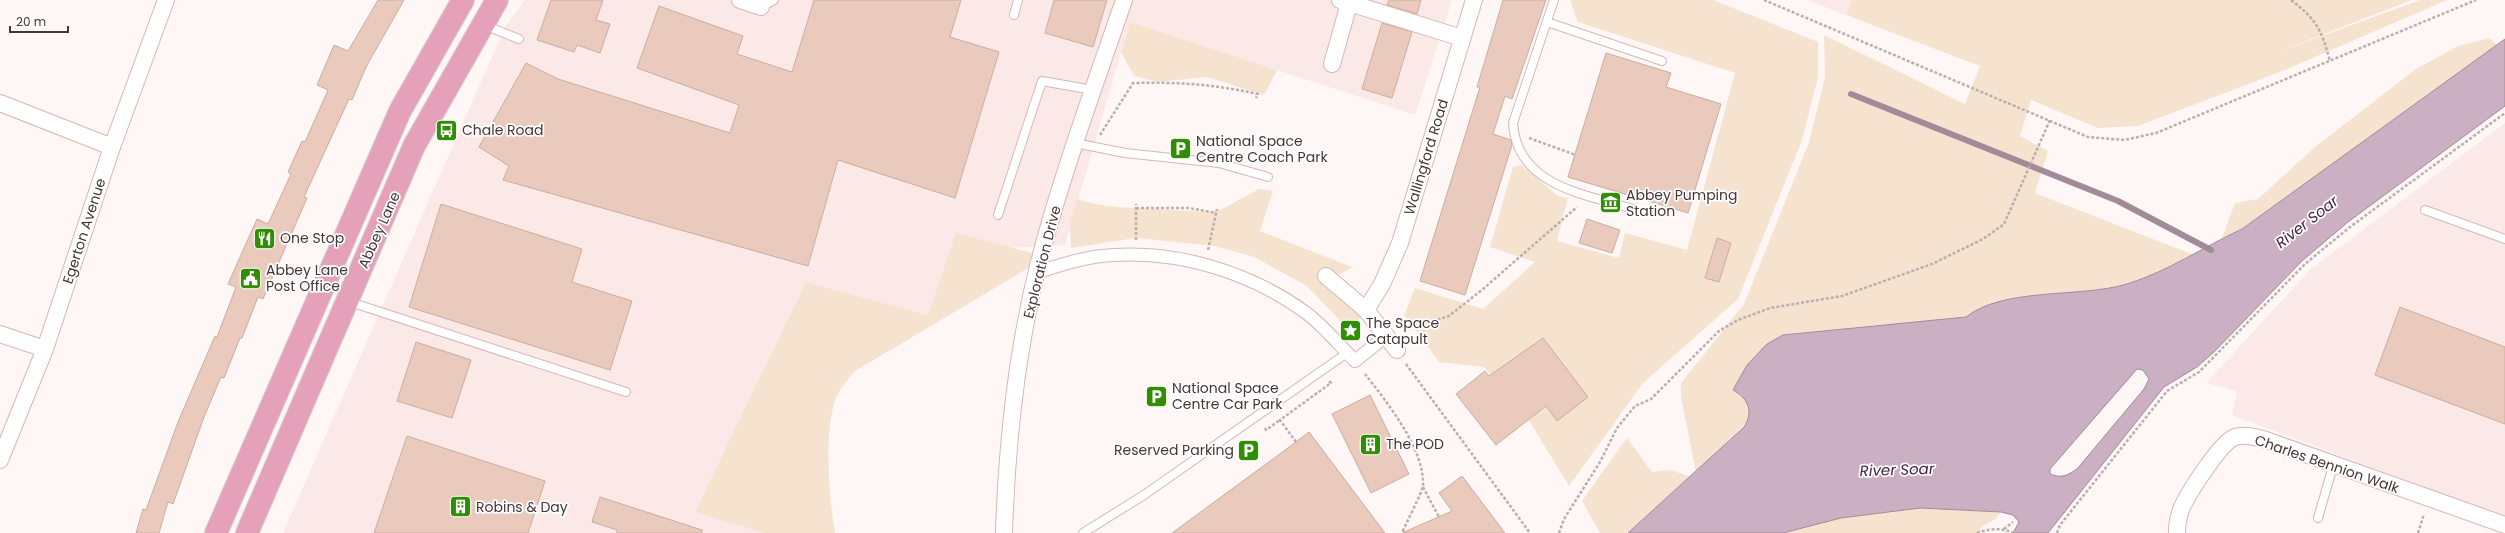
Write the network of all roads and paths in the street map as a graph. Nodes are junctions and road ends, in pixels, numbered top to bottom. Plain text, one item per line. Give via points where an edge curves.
1 (166, 0) edge
2 (462, 0) edge
3 (497, 0) edge
4 (740, 0) edge
5 (1018, 0) edge
6 (1124, 0) edge
7 (1474, 0) edge
8 (1554, 0) edge
9 (1764, 0) edge
10 (2291, 0) edge
11 (2476, 0) edge
12 (1346, 1) edge
13 (767, 3) edge
14 (1014, 15) dead end
15 (1547, 22) junction
16 (481, 24) junction
17 (1462, 38) junction
18 (520, 39) dead end
19 (2330, 60) junction
20 (1662, 61) dead end
21 (1332, 64) dead end
22 (1093, 90) junction
23 (1256, 98) dead end
24 (0, 103) edge
25 (2505, 113) edge
26 (2050, 120) junction
27 (1514, 132) junction
28 (1075, 143) junction
29 (112, 147) junction
30 (1092, 147) junction
31 (1576, 155) dead end
32 (1268, 177) dead end
33 (1590, 195) junction
34 (1633, 209) dead end
35 (2425, 210) dead end
36 (998, 215) dead end
37 (2505, 240) edge
38 (1135, 254) junction
39 (1205, 264) junction
40 (1038, 272) junction
41 (1326, 276) dead end
42 (347, 301) junction
43 (1366, 310) junction
44 (0, 334) edge
45 (1386, 336) junction
46 (45, 349) junction
47 (1397, 350) joint
48 (1351, 357) junction
49 (1329, 380) dead end
50 (626, 392) dead end
51 (1280, 420) junction
52 (1266, 430) dead end
53 (1296, 442) dead end
54 (0, 460) edge
55 (2334, 466) junction
56 (1423, 487) junction
57 (1439, 517) dead end
58 (2318, 518) dead end
59 (2013, 522) dead end
60 (2505, 525) edge
61 (1098, 529) edge
62 (1995, 529) junction
63 (2004, 530) junction
64 (1003, 532) edge
65 (216, 533) edge
66 (247, 533) edge
67 (1083, 533) edge
68 (1402, 533) edge
69 (1530, 533) edge
70 (1560, 533) edge
71 (1977, 533) edge
72 (1993, 533) edge
73 (2013, 533) edge
74 (2058, 533) edge
75 (2177, 533) edge

1 - 29 street, Egerton Avenue
2 - 65 main road, Abbey Lane via 400,111
3 - 16 main road, Abbey Lane
4 - 13 street
5 - 14 lane
6 - 22 street, Exploration Drive
7 - 17 street, Wallingford Road
8 - 15 lane
9 - 26 path
10 - 19 path via 2311,15 2319,27
11 - 19 path
12 - 17 street
12 - 21 street
15 - 20 lane
15 - 27 lane via 1513,123
16 - 18 lane
16 - 42 main road, Abbey Lane via 414,146
17 - 43 street, Wallingford Road via 1400,243 1382,284
19 - 26 path via 2156,133 2124,140 2088,138
22 - 28 street, Exploration Drive
22 - 36 lane via 1042,82
23 - 30 path via 1258,94 1215,84 1133,83
24 - 29 street
25 - 74 path via 2350,227 2305,264 2199,372 2168,391 2060,525
26 - 70 path via 2004,224 1983,239 1944,258 1842,296 1770,308 1738,320 1719,331 1651,399 1634,406 1564,519
27 - 31 path
27 - 33 lane via 1521,154 1531,167 1564,188
28 - 30 lane
28 - 40 street, Exploration Drive
29 - 46 street, Egerton Avenue
30 - 32 lane via 1219,163
33 - 34 lane
33 - 45 path via 1483,290 1449,316
35 - 37 lane
38 - 39 street
38 - 39 path via 1136,206 1216,211
38 - 40 street via 1090,258
39 - 48 street via 1276,293 1306,313
40 - 64 street, Exploration Drive via 1020,362 1006,480
41 - 43 street
42 - 50 lane
42 - 66 main road, Abbey Lane
43 - 45 street
44 - 46 street
45 - 47 street
45 - 48 street
46 - 54 street, Egerton Avenue
47 - 69 path
48 - 56 path via 1400,419 1420,467
48 - 61 lane via 1207,451
49 - 51 path via 1331,384
51 - 52 path
51 - 53 path
55 - 58 lane
55 - 60 street, Charles Bennion Walk
55 - 75 street, Charles Bennion Walk via 2263,440 2235,437 2219,451 2184,503
56 - 57 path
56 - 68 path
59 - 63 path
61 - 67 lane
62 - 63 path
62 - 71 path
62 - 72 path
63 - 73 path

